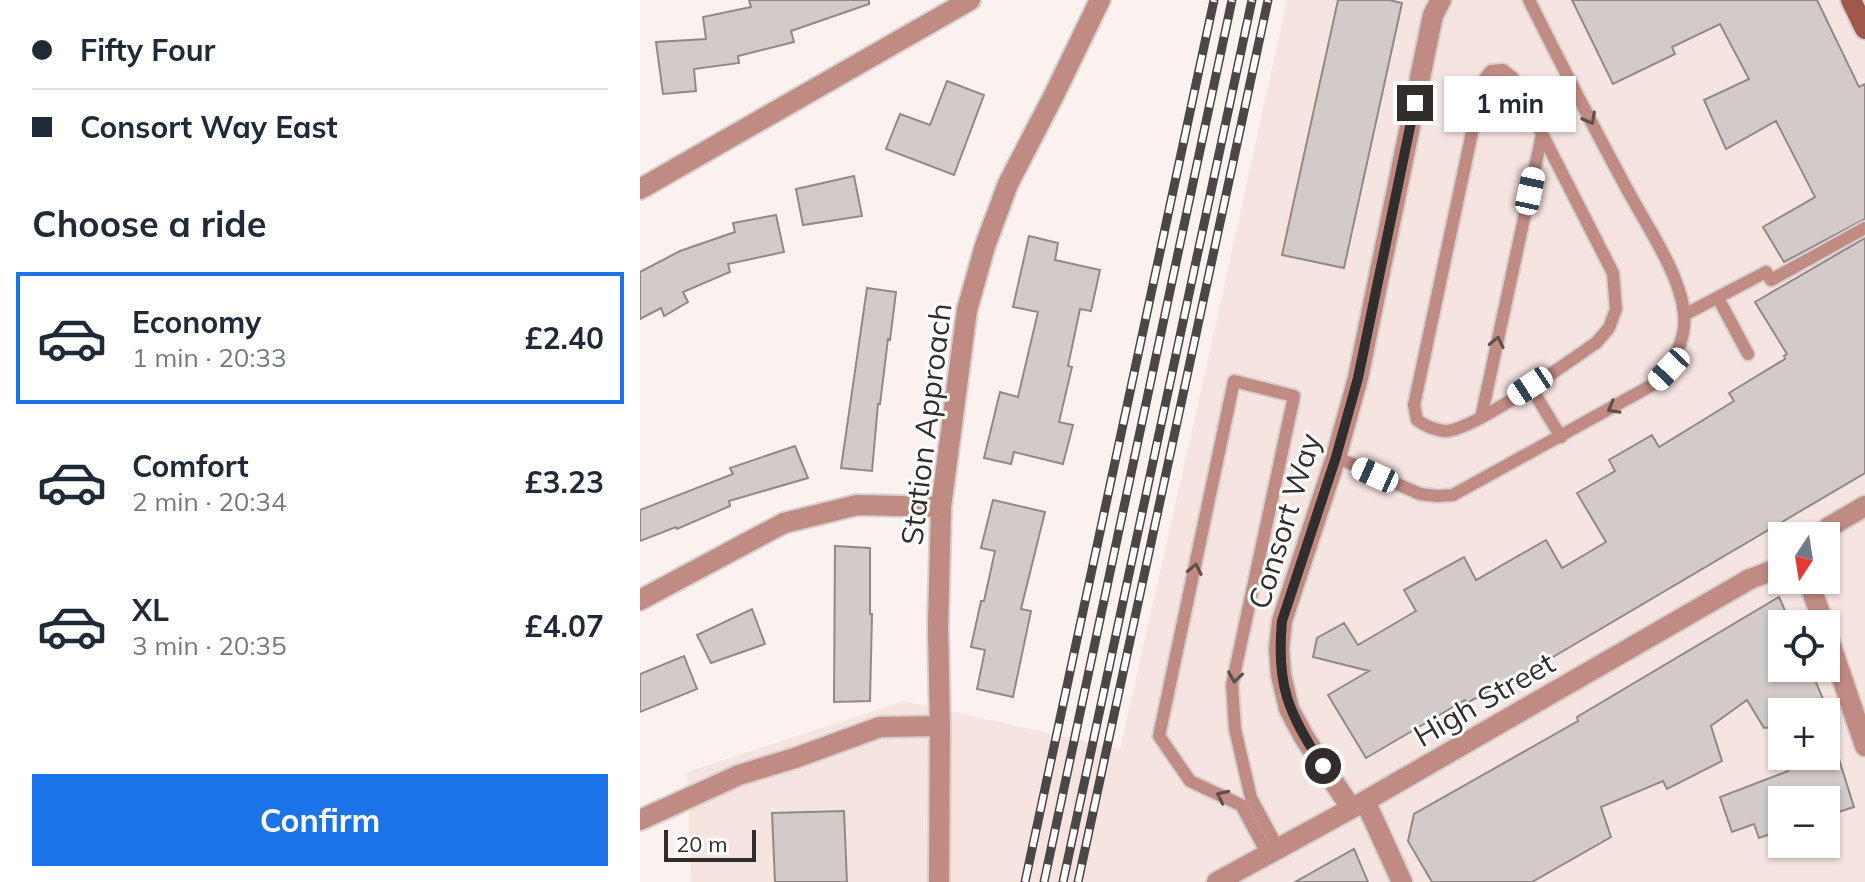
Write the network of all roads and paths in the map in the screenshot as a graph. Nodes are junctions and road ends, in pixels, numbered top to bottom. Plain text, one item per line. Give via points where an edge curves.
1 (970, 0) edge
2 (1100, 0) edge
3 (1441, 0) edge
4 (1529, 0) edge
5 (1851, 0) edge
6 (1865, 29) edge
7 (1542, 135) junction
8 (640, 189) edge
9 (1865, 228) edge
10 (1718, 298) junction
11 (1684, 315) junction
12 (1748, 354) dead end
13 (1530, 386) junction
14 (1481, 418) junction
15 (1561, 437) junction
16 (1336, 457) junction
17 (1865, 506) edge
18 (941, 507) junction
19 (1838, 522) edge
20 (1768, 572) edge
21 (640, 600) edge
22 (1840, 672) edge
23 (940, 726) junction
24 (1865, 746) edge
25 (1358, 805) junction
26 (640, 820) edge
27 (1273, 852) junction
28 (939, 882) edge
29 (1217, 882) edge
30 (1402, 882) edge

1 - 8 street
2 - 18 street, Station Approach via 1008,184 985,246 967,310
3 - 16 street, Consort Way via 1433,15 1358,378
4 -> 11 lane via 1675,278
5 - 6 street
7 - 13 lane via 1613,273 1616,309 1596,343
14 -> 7 lane
7 - 14 lane via 1512,77 1503,70 1491,71 1483,81 1414,405 1417,420 1447,431
9 - 10 lane via 1771,280 1766,272
10 - 11 lane
10 - 12 lane
11 -> 15 lane via 1669,369 1654,384
13 - 14 lane
13 - 15 lane
15 - 16 lane via 1453,495 1420,494
16 - 25 street, Consort Way via 1282,621 1279,649 1289,709 1304,737
17 - 19 street
18 - 21 street via 857,505 784,523
18 - 23 street, Station Approach
20 - 25 street, High Street
22 - 24 street
23 - 26 street via 880,727 739,775
23 - 28 street, Station Approach
25 - 27 street, High Street
25 - 30 street, Consort Way
27 -> 27 lane via 1241,805 1190,781 1159,736 1234,381 1294,396 1232,685 1235,729 1251,798
27 - 29 street, High Street

